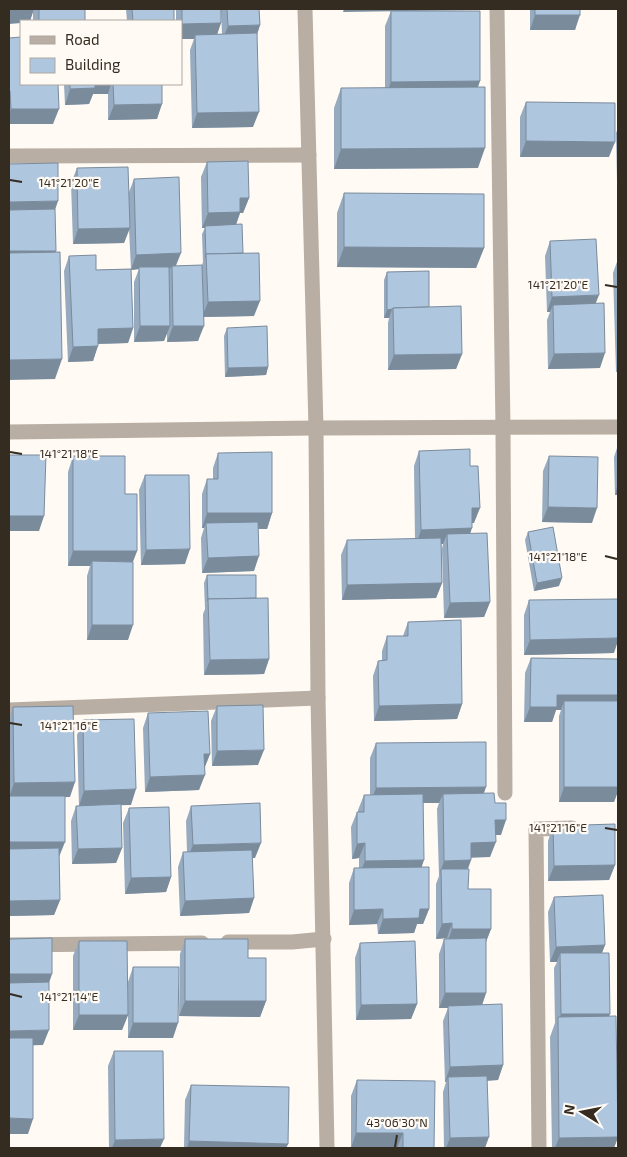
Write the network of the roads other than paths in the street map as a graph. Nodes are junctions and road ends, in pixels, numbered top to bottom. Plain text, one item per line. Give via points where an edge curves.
1 (305, 9) edge
2 (497, 9) edge
3 (309, 155) junction
4 (9, 156) edge
5 (618, 427) edge
6 (316, 428) junction
7 (503, 428) junction
8 (9, 432) edge
9 (318, 698) junction
10 (9, 710) edge
11 (505, 793) dead end
12 (591, 827) edge
13 (324, 939) junction
14 (9, 945) edge
15 (327, 1148) edge
16 (539, 1148) edge

1 - 3 street
2 - 7 street
3 - 4 street
3 - 6 street
5 - 7 street
6 - 7 street
6 - 8 street
6 - 9 street
7 - 11 street
9 - 10 street
9 - 13 street
12 - 16 street via 536,829
13 - 14 street
13 - 15 street

